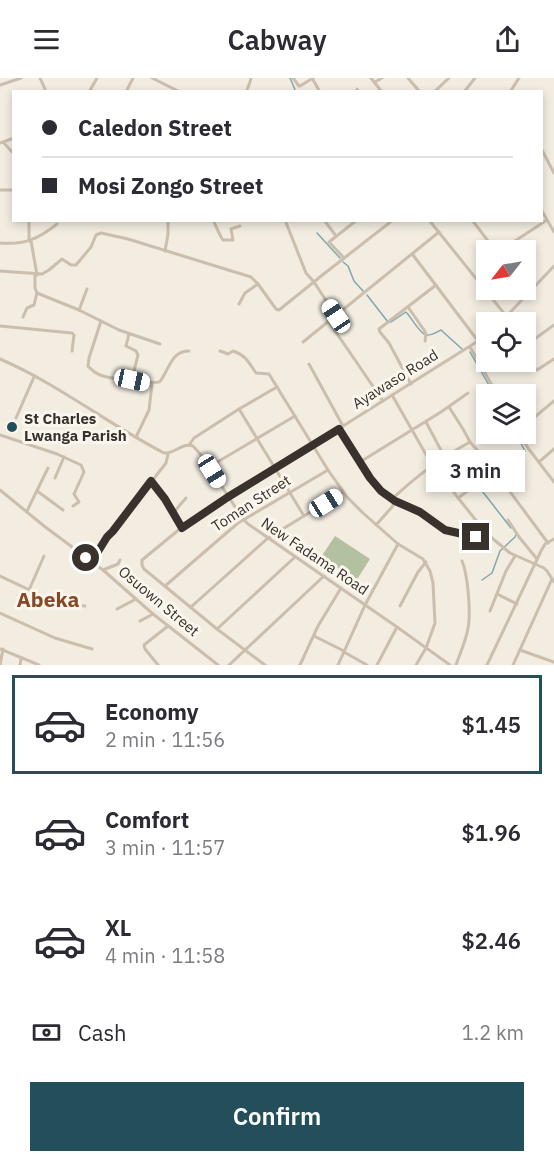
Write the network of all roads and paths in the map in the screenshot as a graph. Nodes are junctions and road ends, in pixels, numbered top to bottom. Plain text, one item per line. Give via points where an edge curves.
1 (21, 78) edge
2 (152, 78) edge
3 (250, 78) edge
4 (293, 78) edge
5 (312, 78) edge
6 (371, 78) edge
7 (382, 78) edge
8 (408, 78) edge
9 (449, 78) edge
10 (476, 78) edge
11 (375, 82) junction
12 (0, 85) edge
13 (176, 90) edge
14 (247, 90) edge
15 (381, 90) edge
16 (418, 90) edge
17 (436, 90) edge
18 (466, 90) edge
19 (543, 152) edge
20 (554, 173) edge
21 (543, 213) edge
22 (547, 220) junction
23 (29, 222) edge
24 (168, 222) edge
25 (214, 222) edge
26 (286, 222) edge
27 (326, 222) edge
28 (354, 222) edge
29 (390, 222) edge
30 (431, 222) edge
31 (474, 222) edge
32 (57, 224) dead end
33 (240, 226) dead end
34 (439, 232) junction
35 (554, 232) edge
36 (336, 236) junction
37 (487, 240) edge
38 (516, 240) edge
39 (30, 241) junction
40 (0, 243) edge
41 (165, 250) junction
42 (413, 255) junction
43 (342, 260) junction
44 (554, 266) edge
45 (0, 271) edge
46 (36, 275) junction
47 (314, 282) junction
48 (258, 284) junction
49 (436, 285) junction
50 (536, 285) edge
51 (87, 289) dead end
52 (37, 293) junction
53 (523, 300) edge
54 (239, 304) dead end
55 (408, 307) junction
56 (78, 310) junction
57 (503, 312) edge
58 (512, 312) edge
59 (336, 316) junction
60 (23, 317) dead end
61 (101, 321) junction
62 (329, 322) junction
63 (554, 325) edge
64 (0, 326) edge
65 (129, 334) junction
66 (425, 337) dead end
67 (476, 338) edge
68 (536, 338) edge
69 (303, 342) dead end
70 (476, 342) edge
71 (160, 344) dead end
72 (470, 347) junction
73 (72, 351) dead end
74 (189, 351) dead end
75 (220, 351) dead end
76 (0, 359) edge
77 (554, 359) edge
78 (309, 364) dead end
79 (536, 368) edge
80 (34, 377) junction
81 (132, 380) junction
82 (152, 384) junction
83 (411, 384) junction
84 (491, 384) edge
85 (277, 387) junction
86 (468, 393) dead end
87 (392, 395) junction
88 (383, 401) junction
89 (554, 401) edge
90 (449, 407) junction
91 (239, 409) junction
92 (295, 416) junction
93 (536, 416) edge
94 (16, 418) dead end
95 (426, 422) junction
96 (341, 427) junction
97 (411, 431) junction
98 (0, 435) edge
99 (136, 437) junction
100 (257, 439) junction
101 (470, 442) junction
102 (526, 444) edge
103 (189, 445) junction
104 (313, 445) junction
105 (553, 450) edge
106 (452, 453) junction
107 (168, 454) junction
108 (444, 456) junction
109 (64, 457) junction
110 (360, 462) junction
111 (539, 462) junction
112 (432, 465) junction
113 (209, 467) junction
114 (48, 468) dead end
115 (275, 468) junction
116 (328, 470) junction
117 (55, 478) dead end
118 (151, 481) junction
119 (554, 482) edge
120 (0, 490) edge
121 (37, 491) junction
122 (290, 492) junction
123 (344, 492) junction
124 (228, 497) junction
125 (186, 498) dead end
126 (458, 498) junction
127 (393, 500) junction
128 (73, 506) dead end
129 (63, 510) dead end
130 (27, 511) junction
131 (173, 513) junction
132 (304, 516) junction
133 (243, 519) junction
134 (508, 520) dead end
135 (376, 525) junction
136 (182, 528) junction
137 (489, 537) junction
138 (268, 538) junction
139 (554, 539) edge
140 (548, 543) junction
141 (398, 544) junction
142 (44, 556) dead end
143 (295, 556) junction
144 (515, 556) junction
145 (537, 559) junction
146 (120, 560) dead end
147 (92, 561) junction
148 (462, 561) dead end
149 (426, 562) junction
150 (535, 564) junction
151 (103, 570) junction
152 (0, 576) edge
153 (324, 576) junction
154 (553, 580) edge
155 (165, 586) junction
156 (341, 588) junction
157 (29, 590) junction
158 (497, 594) junction
159 (136, 599) junction
160 (517, 604) junction
161 (365, 605) junction
162 (86, 606) dead end
163 (400, 606) dead end
164 (191, 607) junction
165 (117, 609) dead end
166 (490, 611) dead end
167 (0, 613) edge
168 (153, 614) junction
169 (140, 621) dead end
170 (168, 626) junction
171 (398, 627) junction
172 (217, 629) junction
173 (314, 636) junction
174 (426, 648) junction
175 (1, 649) edge
176 (92, 649) dead end
177 (244, 650) junction
178 (519, 650) junction
179 (344, 652) junction
180 (21, 658) junction
181 (554, 662) edge
182 (0, 665) edge
183 (20, 665) edge
184 (39, 665) edge
185 (158, 665) edge
186 (218, 665) edge
187 (229, 665) edge
188 (265, 665) edge
189 (300, 665) edge
190 (338, 665) edge
191 (367, 665) edge
192 (377, 665) edge
193 (416, 665) edge
194 (450, 665) edge
195 (456, 665) edge
196 (487, 665) edge
197 (513, 665) edge

1 - 12 street
2 - 13 street
3 - 14 street
4 - 5 street via 300,86
6 - 11 street
7 - 11 street
8 - 16 street
9 - 17 street
10 - 18 street
11 - 15 street
19 - 20 street
21 - 22 street
22 - 35 street
22 - 38 street
23 - 39 street
24 - 41 street
25 - 33 street via 223,240 233,240 231,229
26 - 47 street
27 - 36 street
28 - 36 street
29 - 43 street
30 - 34 street
31 - 37 street
32 - 39 street
34 - 42 street
34 - 57 street
36 - 43 street via 329,242
39 - 40 street
39 - 46 street
41 - 46 street via 101,233 76,265 62,259 45,273
41 - 48 street via 251,277
42 - 49 street
42 - 59 street
43 - 47 street
44 - 50 street
45 - 46 street
46 - 52 street
47 - 48 street via 279,310
47 - 59 street
48 - 54 street via 245,293
49 - 55 street
49 - 67 street
51 - 56 street
52 - 56 street
52 - 60 street via 34,305 27,308
53 - 58 street
55 - 66 street
55 - 83 street via 379,330
56 - 61 street
59 - 62 street
61 - 65 street
61 - 81 street via 88,366 95,373
62 - 69 street
62 - 88 street
63 - 68 street
64 - 73 street via 72,333
65 - 71 street
65 - 81 street via 126,346 138,356
70 - 72 street, Ayawaso Road
72 - 83 street, Ayawaso Road
72 - 84 street
74 - 82 street via 177,354 161,380
75 - 85 street via 243,355 255,372 268,374
76 - 80 street
77 - 79 street
78 - 96 street
80 - 94 street
80 - 99 street
81 - 82 street
82 - 99 street via 149,410
83 - 87 street, Ayawaso Road
85 - 91 street
85 - 92 street
86 - 90 street
87 - 88 street, Ayawaso Road
87 - 97 street
88 - 96 street, Ayawaso Road
89 - 93 street
90 - 95 street
90 - 101 street
91 - 100 street
91 - 103 street
92 - 100 street
92 - 104 street
95 - 97 street
95 - 108 street
96 - 104 street, Ayawaso Road
96 - 110 street
97 - 110 street
97 - 112 street
98 - 109 street
99 - 107 street
100 - 113 street
100 - 115 street
101 - 106 street
101 - 140 street
102 - 111 street
103 - 107 street
103 - 113 street, New Fadama Road via 195,447
104 - 115 street, Ayawaso Road
104 - 116 street
105 - 111 street
106 - 108 street
106 - 126 street via 476,484
107 - 118 street via 166,463
108 - 112 street
109 - 117 street
109 - 128 street via 81,465 84,472 74,494 79,502
110 - 127 street via 375,484
111 - 119 street
112 - 126 street
112 - 127 street
113 - 124 street, New Fadama Road
114 - 121 street
115 - 122 street
115 - 124 street, Ayawaso Road
116 - 122 street, Toman Street
116 - 123 street
118 - 131 street
118 - 147 street
120 - 130 street, Osuown Street
121 - 129 street
121 - 130 street
122 - 132 street
122 - 133 street, Toman Street
123 - 132 street
123 - 135 street
124 - 133 street, New Fadama Road
124 - 136 street, Ayawaso Road
125 - 131 street
126 - 137 street
127 - 135 street via 392,507
127 - 137 street via 448,531
130 - 147 street, Osuown Street
131 - 136 street
132 - 138 street
133 - 138 street, New Fadama Road
133 - 155 street, Toman Street
134 - 145 street
135 - 141 street
136 - 155 street, Ayawaso Road via 142,560 144,569
137 - 144 street
138 - 143 street, New Fadama Road
138 - 164 street
139 - 140 street
140 - 145 street
141 - 149 street
141 - 161 street
142 - 157 street
143 - 153 street, New Fadama Road
143 - 172 street
144 - 150 street
144 - 158 street
145 - 150 street
146 - 151 street
147 - 151 street, Osuown Street
148 - 195 street via 469,621
149 - 163 street
149 - 174 street via 432,576 435,621
150 - 154 street
150 - 160 street
151 - 159 street, Osuown Street
152 - 157 street
153 - 156 street, New Fadama Road
153 - 177 street
154 - 178 street
155 - 164 street
156 - 161 street, New Fadama Road
156 - 173 street
157 - 162 street via 58,602
158 - 160 street
158 - 166 street
159 - 165 street
159 - 168 street, Osuown Street
160 - 196 street
161 - 171 street, New Fadama Road
161 - 179 street
164 - 172 street
167 - 176 street via 55,638
168 - 169 street
168 - 170 street, Osuown Street
170 - 185 street via 144,645
170 - 186 street, Osuown Street
171 - 174 street, New Fadama Road
171 - 192 street
172 - 177 street
173 - 179 street
173 - 189 street
174 - 193 street
174 - 194 street, New Fadama Road
175 - 180 street
175 - 182 street
177 - 187 street
177 - 188 street
178 - 181 street
178 - 197 street
179 - 190 street
179 - 191 street
180 - 183 street
180 - 184 street

